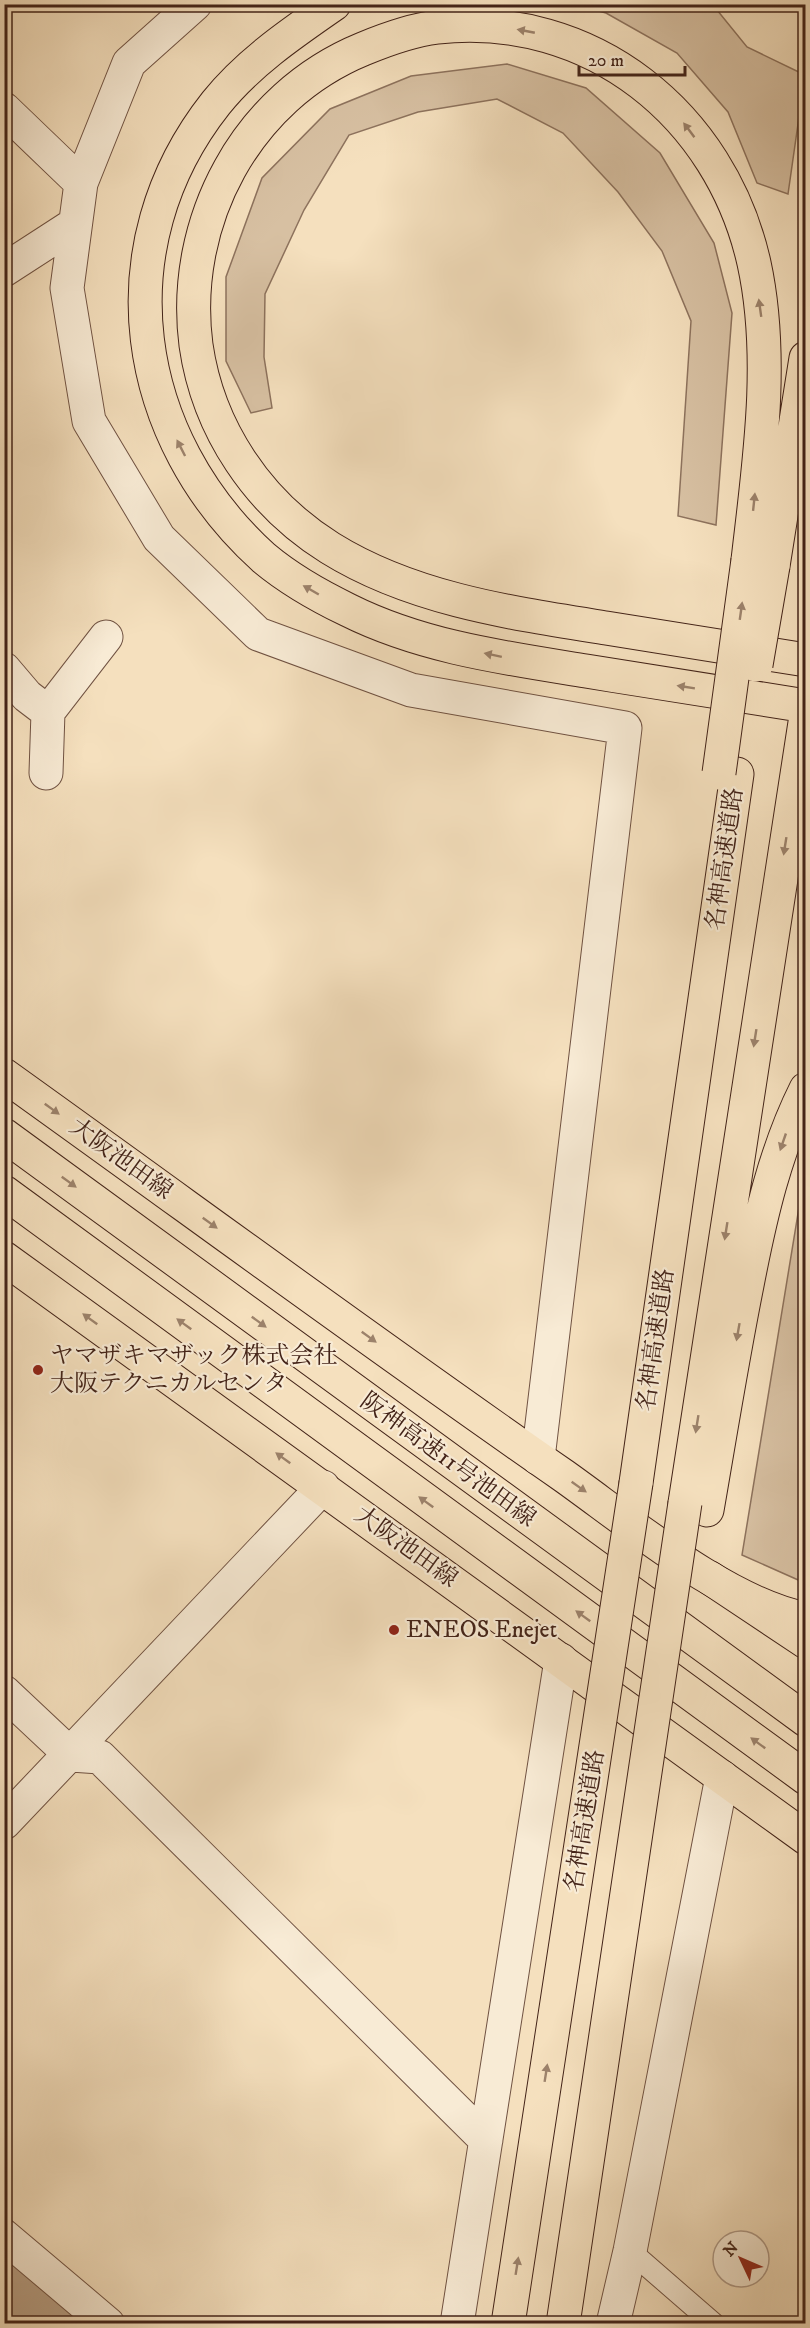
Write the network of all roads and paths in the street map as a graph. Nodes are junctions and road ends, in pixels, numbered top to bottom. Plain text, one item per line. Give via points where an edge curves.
1 (195, 4) edge
2 (334, 4) edge
3 (4, 109) edge
4 (81, 183) junction
5 (75, 224) junction
6 (4, 270) edge
7 (806, 357) edge
8 (760, 563) junction
9 (106, 637) dead end
10 (806, 660) edge
11 (4, 669) edge
12 (806, 706) edge
13 (48, 712) junction
14 (806, 716) edge
15 (46, 773) dead end
16 (4, 1075) edge
17 (806, 1089) edge
18 (4, 1135) edge
19 (4, 1192) edge
20 (4, 1258) edge
21 (538, 1458) junction
22 (323, 1486) junction
23 (696, 1506) junction
24 (710, 1578) junction
25 (806, 1619) edge
26 (806, 1642) edge
27 (561, 1659) junction
28 (728, 1664) junction
29 (4, 1692) edge
30 (806, 1709) edge
31 (806, 1720) edge
32 (71, 1755) junction
33 (722, 1777) junction
34 (806, 1778) edge
35 (4, 1823) edge
36 (806, 1838) edge
37 (486, 2140) junction
38 (4, 2236) edge
39 (630, 2250) junction
40 (108, 2324) edge
41 (458, 2324) edge
42 (508, 2324) edge
43 (564, 2324) edge
44 (613, 2324) edge
45 (714, 2324) edge

1 - 4 street via 129,63
12 -> 2 main road via 511,659 400,632 305,588 266,559 229,522 197,481 156,386 146,337 144,287 151,235 166,189 217,102 250,66
3 - 4 street
4 - 5 street
5 - 6 street
5 - 21 street via 67,288 89,421 159,538 258,634 411,690 626,728
7 - 8 main road, 名神高速道路
8 -> 10 main road via 762,322 754,263 736,206 711,160 681,119 647,86 609,60 565,41 523,30 435,27 390,38 347,55 308,80 249,136 211,204 193,283 194,325 199,367 232,450 292,521 329,548 369,569 463,602
42 -> 8 main road, 名神高速道路, bridge via 636,1483 680,1175 728,773
9 - 13 street
11 - 13 street via 27,696
13 - 15 street
14 -> 23 main road
16 -> 21 main road, 大阪池田線
17 -> 23 main road via 775,1165
18 -> 28 main road, 阪神高速11号池田線
34 -> 19 main road, 阪神高速11号池田線
22 -> 20 main road, 大阪池田線
21 -> 24 main road, 大阪池田線
22 - 27 main road, 大阪池田線
22 - 32 street
23 - 43 main road, bridge
24 - 25 main road, 大阪池田線 via 759,1604
24 - 26 main road
27 - 33 main road, 大阪池田線
27 - 37 street
28 - 30 main road
28 - 31 main road, 阪神高速11号池田線
29 - 32 street
32 - 35 street
32 - 37 street via 100,1757
33 - 36 main road, 大阪池田線
33 - 39 street
37 - 41 street
38 - 40 street
39 - 44 street
39 - 45 lane

